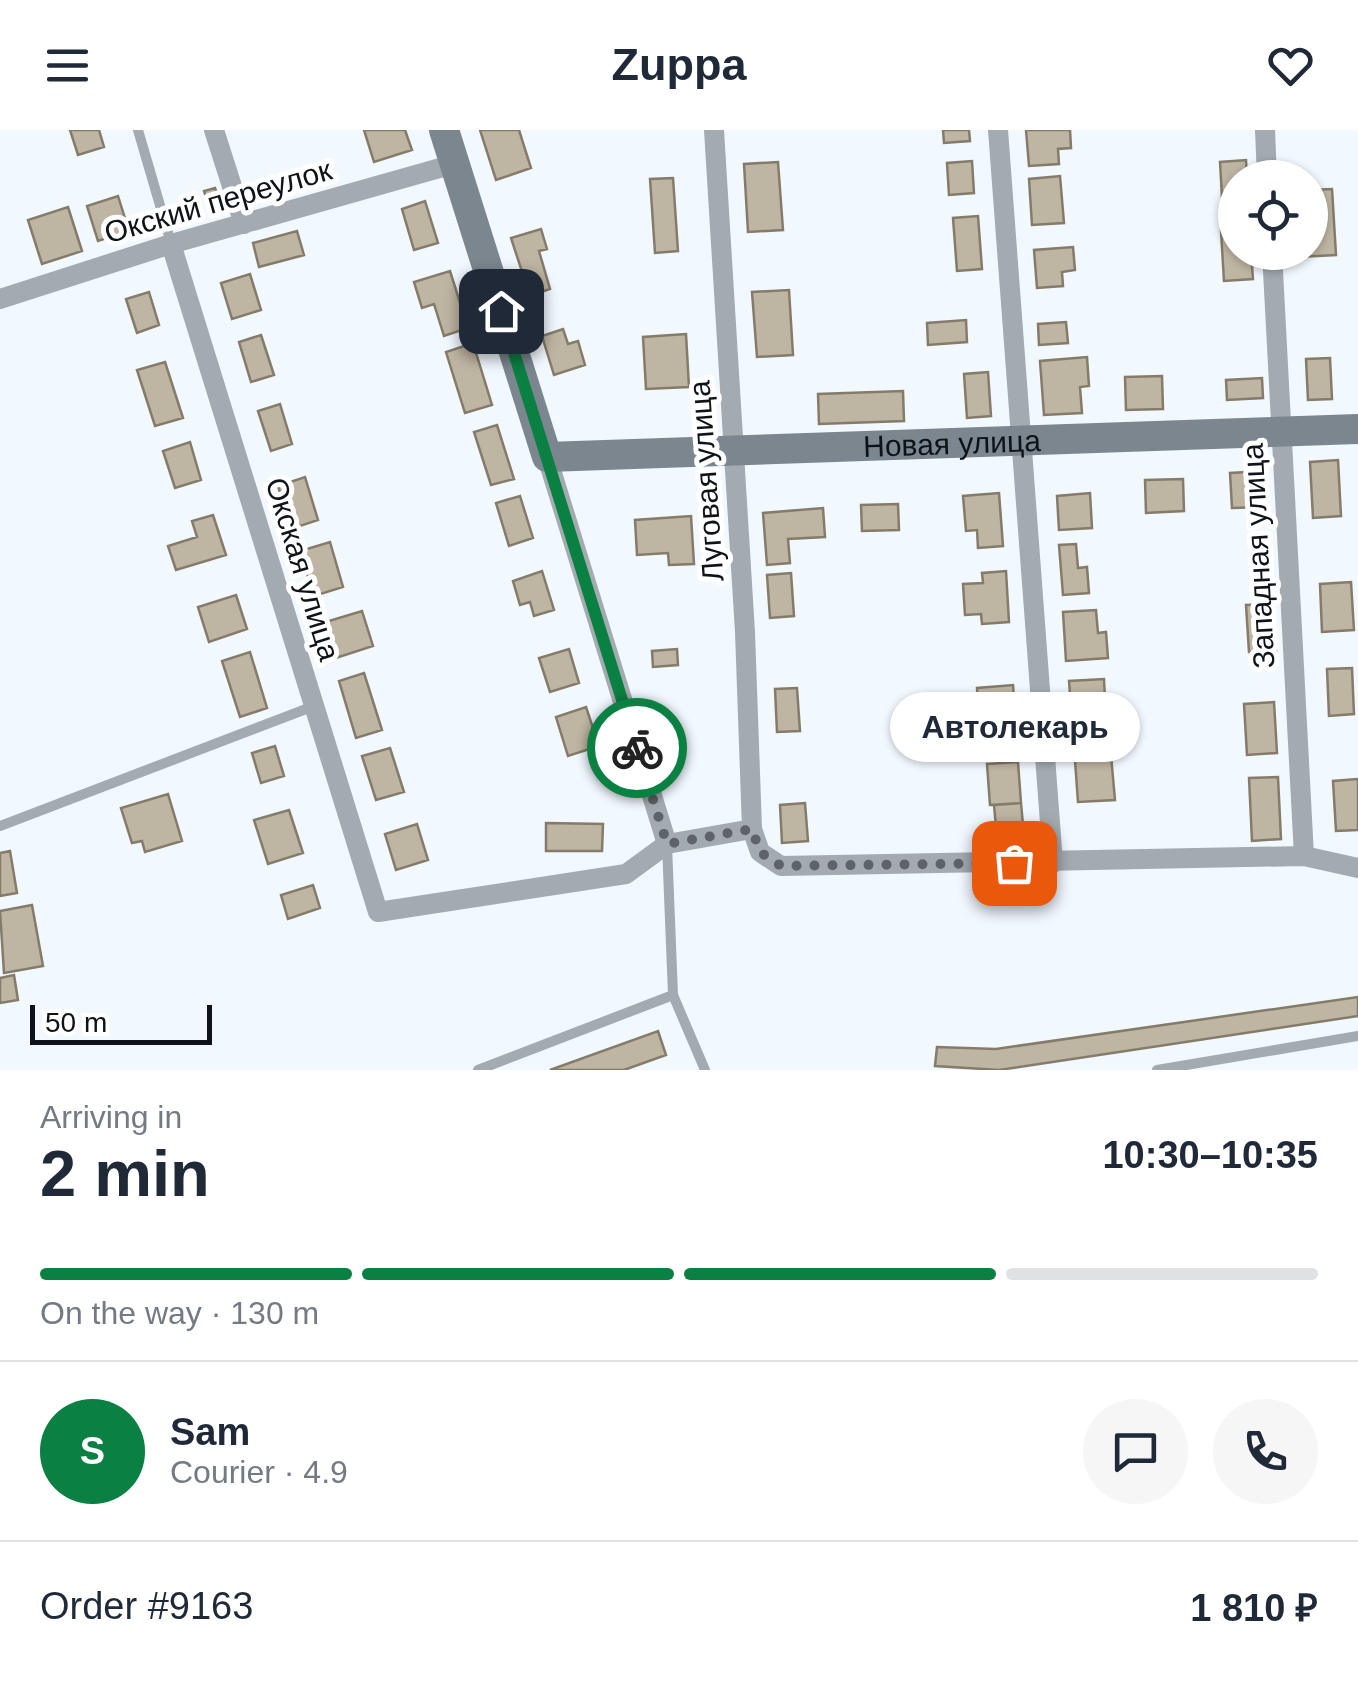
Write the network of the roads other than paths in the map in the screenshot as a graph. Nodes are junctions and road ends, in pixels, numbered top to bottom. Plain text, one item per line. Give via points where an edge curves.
1 (138, 130) edge
2 (214, 130) edge
3 (444, 130) edge
4 (714, 130) edge
5 (998, 130) edge
6 (1265, 130) edge
7 (1267, 160) edge
8 (454, 164) junction
9 (244, 224) junction
10 (171, 244) junction
11 (1273, 270) edge
12 (0, 299) edge
13 (1358, 429) edge
14 (1282, 433) junction
15 (1022, 442) junction
16 (734, 451) junction
17 (547, 457) junction
18 (314, 706) junction
19 (0, 826) edge
20 (752, 829) junction
21 (667, 844) junction
22 (1304, 856) junction
23 (1053, 863) junction
24 (1358, 868) edge
25 (673, 995) junction
26 (1358, 1036) edge
27 (478, 1070) edge
28 (705, 1070) edge
29 (1157, 1070) edge

1 - 10 lane
2 - 9 street
3 - 8 street
4 - 16 street, Луговая улица
5 - 15 street
6 - 7 street
8 - 9 street, Окский переулок
8 - 17 street
9 - 10 street, Окский переулок
10 - 12 street, Окский переулок
10 - 18 street, Окская улица
11 - 14 street, Западная улица
13 - 14 street, Новая улица
14 - 15 street, Новая улица
14 - 22 street, Западная улица
15 - 16 street, Новая улица
15 - 23 street
16 - 17 street, Новая улица
16 - 20 street, Луговая улица
17 - 21 street
18 - 19 lane
18 - 21 street, Окская улица via 378,912 626,874
20 - 21 street
20 - 23 street via 760,852 781,866
21 - 25 lane
22 - 23 street
22 - 24 street
25 - 27 lane
25 - 28 lane
26 - 29 lane

